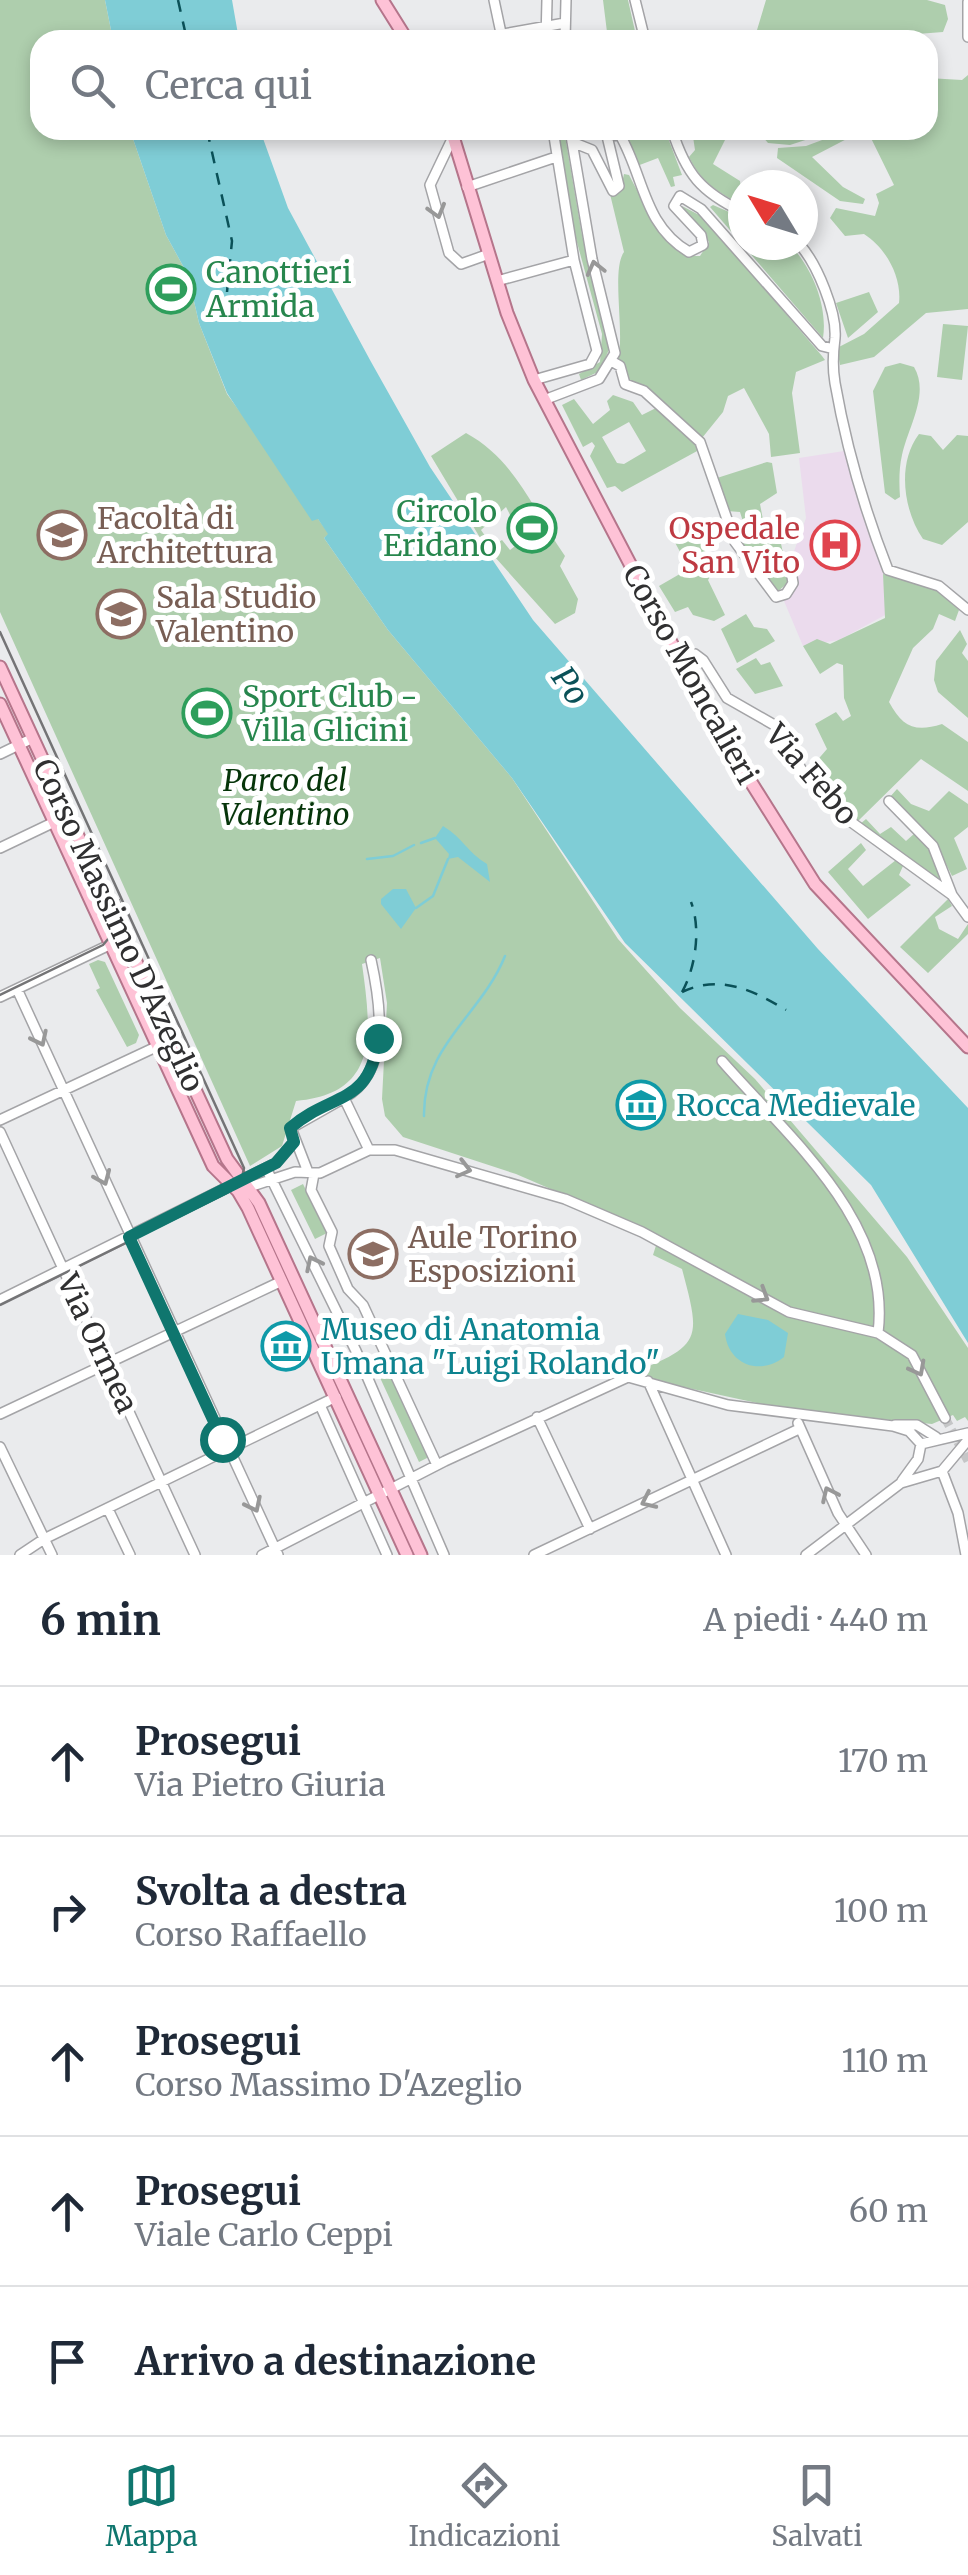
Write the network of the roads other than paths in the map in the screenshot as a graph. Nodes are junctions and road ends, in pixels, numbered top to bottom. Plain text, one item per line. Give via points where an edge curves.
1 (382, 0) edge
2 (494, 0) edge
3 (546, 0) edge
4 (566, 0) edge
5 (635, 0) edge
6 (968, 2) edge
7 (565, 23) junction
8 (545, 24) junction
9 (401, 30) edge
10 (500, 30) edge
11 (516, 30) edge
12 (545, 30) edge
13 (565, 30) edge
14 (642, 30) edge
15 (968, 38) edge
16 (449, 140) edge
17 (454, 140) edge
18 (554, 140) edge
19 (608, 140) edge
20 (622, 140) edge
21 (675, 140) edge
22 (572, 142) joint
23 (556, 157) junction
24 (467, 186) junction
25 (728, 204) edge
26 (489, 254) junction
27 (574, 260) junction
28 (811, 260) edge
29 (497, 281) junction
30 (830, 348) junction
31 (612, 362) junction
32 (574, 369) junction
33 (534, 380) junction
34 (578, 387) junction
35 (544, 400) junction
36 (789, 559) dead end
37 (968, 610) edge
38 (679, 658) junction
39 (0, 667) edge
40 (0, 704) edge
41 (33, 738) junction
42 (19, 746) junction
43 (0, 754) edge
44 (889, 801) dead end
45 (69, 815) junction
46 (54, 822) junction
47 (0, 848) edge
48 (952, 895) junction
49 (968, 918) edge
50 (124, 938) junction
51 (111, 944) junction
52 (371, 960) dead end
53 (17, 989) junction
54 (0, 997) edge
55 (158, 1046) junction
56 (968, 1047) edge
57 (722, 1062) dead end
58 (64, 1088) junction
59 (344, 1098) junction
60 (0, 1120) edge
61 (0, 1132) edge
62 (294, 1142) junction
63 (369, 1150) junction
64 (266, 1168) junction
65 (311, 1173) junction
66 (271, 1180) junction
67 (241, 1185) junction
68 (129, 1237) junction
69 (64, 1269) junction
70 (282, 1282) junction
71 (0, 1300) edge
72 (172, 1332) junction
73 (878, 1332) junction
74 (382, 1345) junction
75 (358, 1355) junction
76 (108, 1364) junction
77 (648, 1381) junction
78 (336, 1397) junction
79 (320, 1405) junction
80 (0, 1414) edge
81 (796, 1416) junction
82 (537, 1417) junction
83 (945, 1418) tunnel mouth
84 (893, 1426) junction
85 (799, 1429) junction
86 (968, 1436) edge
87 (940, 1439) junction
88 (921, 1444) junction
89 (0, 1447) edge
90 (227, 1449) junction
91 (952, 1456) junction
92 (918, 1460) junction
93 (437, 1465) junction
94 (942, 1471) junction
95 (930, 1472) junction
96 (413, 1478) junction
97 (692, 1480) junction
98 (162, 1481) junction
99 (901, 1483) junction
100 (386, 1494) junction
101 (364, 1505) junction
102 (108, 1509) junction
103 (846, 1525) junction
104 (590, 1529) junction
105 (44, 1539) junction
106 (276, 1552) edge
107 (20, 1555) edge
108 (52, 1555) edge
109 (130, 1555) edge
110 (195, 1555) edge
111 (262, 1555) edge
112 (387, 1555) edge
113 (407, 1555) edge
114 (421, 1555) edge
115 (444, 1555) edge
116 (534, 1555) edge
117 (726, 1555) edge
118 (806, 1555) edge
119 (866, 1555) edge
120 (966, 1555) edge

1 - 9 main road
2 - 10 street
3 - 8 street
4 - 7 street
5 - 14 street
6 - 15 street
7 - 8 street
7 - 13 street
8 - 11 street
8 - 12 street
16 -> 26 street, Corso Moncalieri via 430,184 449,254 461,264
17 - 24 main road, Corso Moncalieri
18 - 23 street
19 - 22 street via 619,186 613,191 592,150
20 - 30 street via 662,230 688,252 699,250 703,240 674,206 680,196 702,209
21 - 25 street via 701,189
31 -> 22 street via 614,344
23 - 24 street
23 - 27 street
24 - 26 main road, Corso Moncalieri
26 - 29 main road, Corso Moncalieri
27 - 29 street
27 - 32 street via 597,351 590,364
28 - 30 street via 835,337
29 - 33 main road, Corso Moncalieri
30 - 37 street via 854,462 888,570 940,586
31 - 34 street via 599,379
31 - 36 street via 625,384 644,391 700,442 734,542 776,597 794,584
32 - 33 street
32 - 34 street
33 - 35 main road, Corso Moncalieri
34 - 35 street
35 - 38 main road, Corso Moncalieri
38 - 48 street, Via Febo via 695,654 703,660 727,698 776,726 803,772 848,820
38 - 56 main road, Corso Moncalieri via 815,884
39 - 41 main road, Corso Massimo D'Azeglio
40 - 42 main road, Corso Massimo D'Azeglio
41 - 42 street
41 - 45 main road, Corso Massimo D'Azeglio
42 - 43 street
42 - 46 main road, Corso Massimo D'Azeglio
44 - 48 street, Via Febo via 933,846
45 - 46 street
45 - 50 main road, Corso Massimo D'Azeglio
46 - 47 street
46 - 51 main road, Corso Massimo D'Azeglio
48 - 49 street, Via Febo
50 - 51 street
50 - 67 main road, Corso Massimo D'Azeglio
51 - 53 street
51 - 55 main road, Corso Massimo D'Azeglio
52 - 59 street via 378,1043 369,1077
53 - 54 street
53 -> 58 street
55 - 58 street
55 - 67 main road, Corso Massimo D'Azeglio via 215,1170
57 - 73 street via 813,1163 873,1254 882,1300
58 - 60 street
58 -> 68 street
59 - 62 street via 290,1128
59 - 63 street
61 - 69 street, Via Ormea
62 - 64 street
62 - 65 street
63 - 65 street
63 -> 73 street via 395,1150 565,1200 642,1232 789,1312
64 - 66 street
64 - 67 street
65 - 66 street
65 - 74 street via 332,1232 328,1246
66 - 67 street
75 -> 66 street
67 - 68 street
67 - 70 main road, Corso Massimo D'Azeglio
67 - 100 main road, Corso Massimo D'Azeglio
68 - 69 street
68 - 72 street
69 - 71 street
69 - 76 street, Via Ormea
70 - 72 street
70 - 78 main road, Corso Massimo D'Azeglio
72 - 76 street
72 - 90 street
73 -> 83 street via 912,1355
74 - 75 street
74 - 93 street
75 - 96 street
76 - 80 street
76 - 98 street, Via Ormea
77 - 81 street
77 - 82 street via 628,1377
77 - 97 street
78 - 79 street
78 - 100 main road, Corso Massimo D'Azeglio
79 - 90 street
79 - 101 street
81 - 84 street
81 - 85 street
82 - 93 street
82 - 104 street
84 - 87 street via 910,1423
84 - 88 street
85 - 97 street
103 -> 85 street
86 - 87 street
86 - 91 street
87 - 88 street
87 - 91 street
88 - 92 street
89 - 105 street
90 - 98 street
90 -> 106 street
91 - 94 street
92 - 95 street
92 - 99 street
93 - 96 street
94 - 95 street
94 - 120 street
95 - 99 street
96 - 100 street
96 - 115 street
97 -> 104 street
97 - 117 street
98 - 102 street
98 - 110 street, Via Ormea
99 - 103 street
100 - 101 street
100 - 113 main road, Corso Massimo D'Azeglio
100 - 114 main road, Corso Massimo D'Azeglio
101 - 106 street
101 - 112 street
102 - 105 street
102 - 109 street
103 - 118 street
103 - 119 street
104 - 116 street
105 - 107 street
105 - 108 street
106 - 111 street

